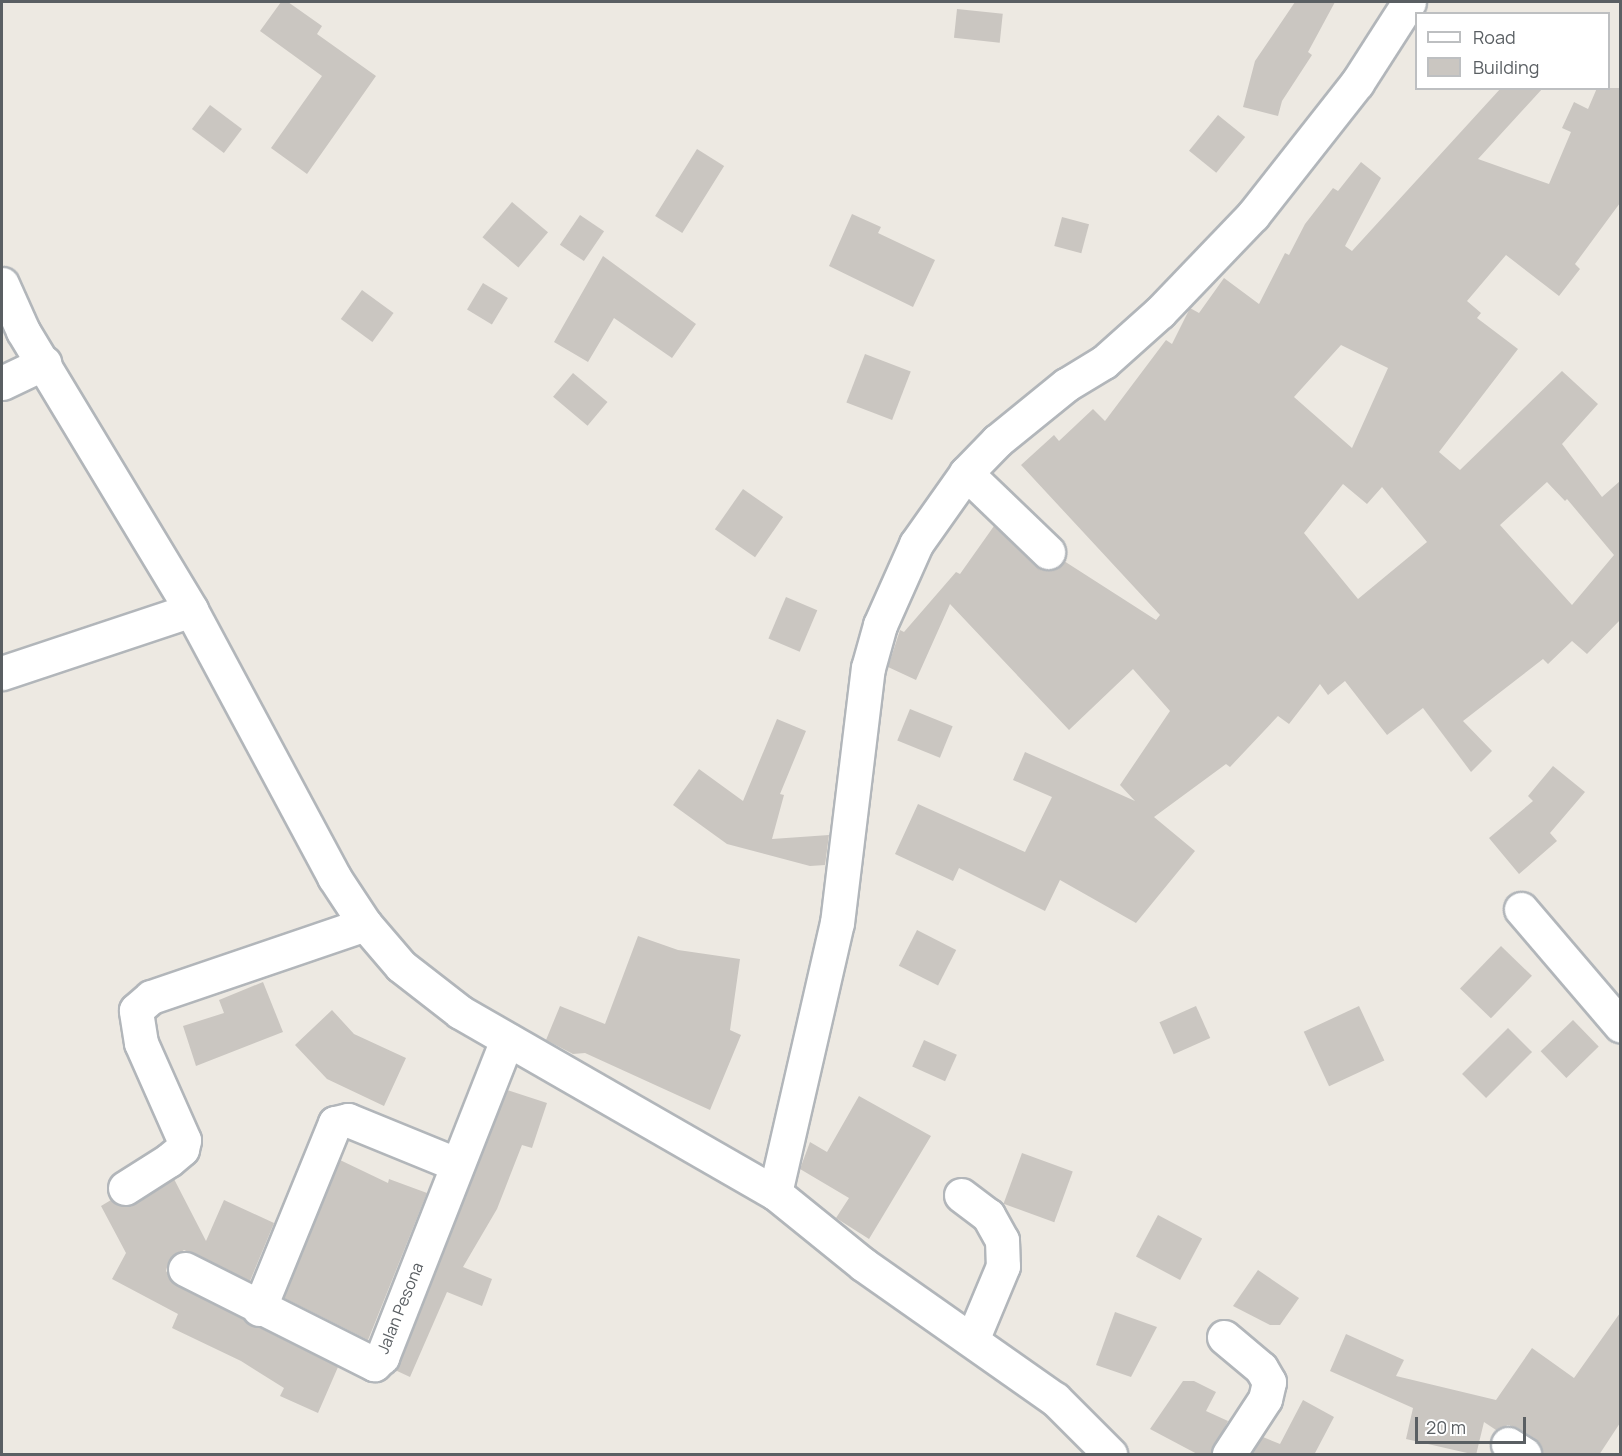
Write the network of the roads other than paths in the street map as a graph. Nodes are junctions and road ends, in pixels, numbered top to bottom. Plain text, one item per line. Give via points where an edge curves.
1 (1409, 2) edge
2 (2, 284) edge
3 (44, 363) junction
4 (2, 383) edge
5 (966, 473) junction
6 (1048, 552) dead end
7 (191, 610) junction
8 (2, 673) edge
9 (1521, 909) dead end
10 (365, 924) junction
11 (1620, 1025) edge
12 (507, 1041) junction
13 (456, 1164) junction
14 (125, 1188) dead end
15 (775, 1193) junction
16 (962, 1195) dead end
17 (185, 1269) dead end
18 (259, 1309) junction
19 (1224, 1337) dead end
20 (972, 1340) junction
21 (1110, 1455) edge
22 (1229, 1455) edge

1 - 5 street via 1312,144 1214,259 1104,362 1030,411
2 - 3 street
3 - 4 street
3 - 7 street
5 - 6 street
5 - 15 street via 916,544 880,625 868,668 837,923
7 - 8 street
7 - 10 street via 334,877
9 - 11 street
10 - 12 street via 401,966 429,990
10 - 14 street via 151,997 136,1010 141,1043 184,1140 182,1149 170,1160
12 - 13 street, Jalan Pesona
12 - 15 street via 732,1165
13 - 18 street via 348,1120 335,1123
13 - 18 street, Jalan Pesona via 381,1357 374,1364
15 - 20 street via 864,1265
16 - 20 street via 988,1215 1002,1240 1003,1266
17 - 18 street, Jalan Pesona
19 - 22 street via 1262,1368 1269,1382 1265,1399
20 - 21 street via 1055,1399

